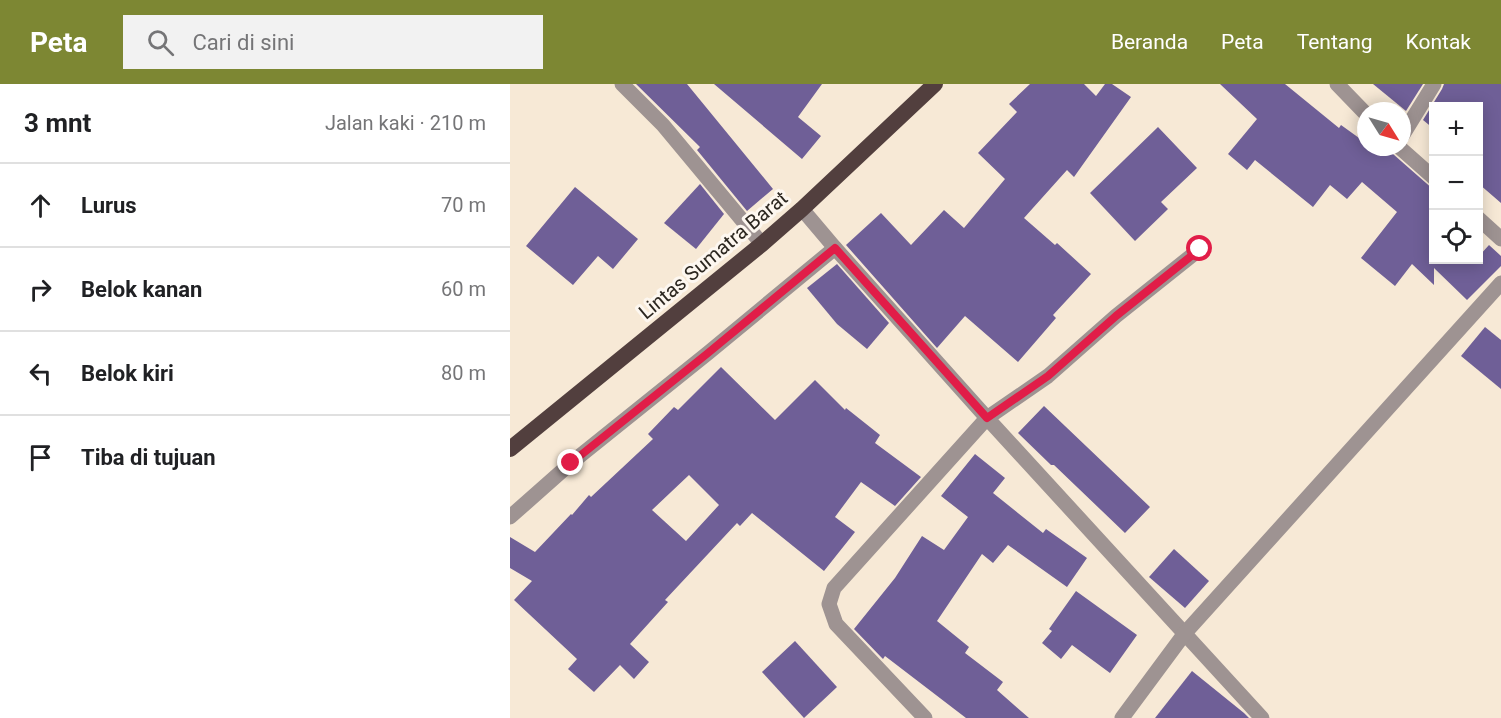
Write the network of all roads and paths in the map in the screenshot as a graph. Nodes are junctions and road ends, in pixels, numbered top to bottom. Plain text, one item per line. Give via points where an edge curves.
1 (622, 84) edge
2 (1336, 84) edge
3 (1434, 84) edge
4 (927, 86) edge
5 (1357, 105) edge
6 (1411, 121) edge
7 (1409, 156) edge
8 (1429, 174) edge
9 (802, 209) junction
10 (1483, 222) edge
11 (1501, 239) edge
12 (762, 244) junction
13 (835, 248) junction
14 (1200, 249) dead end
15 (1501, 283) edge
16 (987, 418) junction
17 (510, 448) edge
18 (510, 518) edge
19 (1185, 633) junction
20 (925, 718) edge
21 (1122, 718) edge
22 (1262, 718) edge

1 - 12 street via 663,125
2 - 5 street
3 - 6 street
4 - 9 highway, Lintas Sumatra Barat
7 - 8 street
9 - 12 highway, Lintas Sumatra Barat
9 - 13 street
10 - 11 street
12 - 17 highway, Lintas Sumatra Barat
13 - 16 street
13 - 18 street via 571,463
14 - 16 street via 1048,376
15 - 19 street
16 - 19 street
16 - 20 street via 834,588 829,604 836,624
19 - 21 street
19 - 22 street

